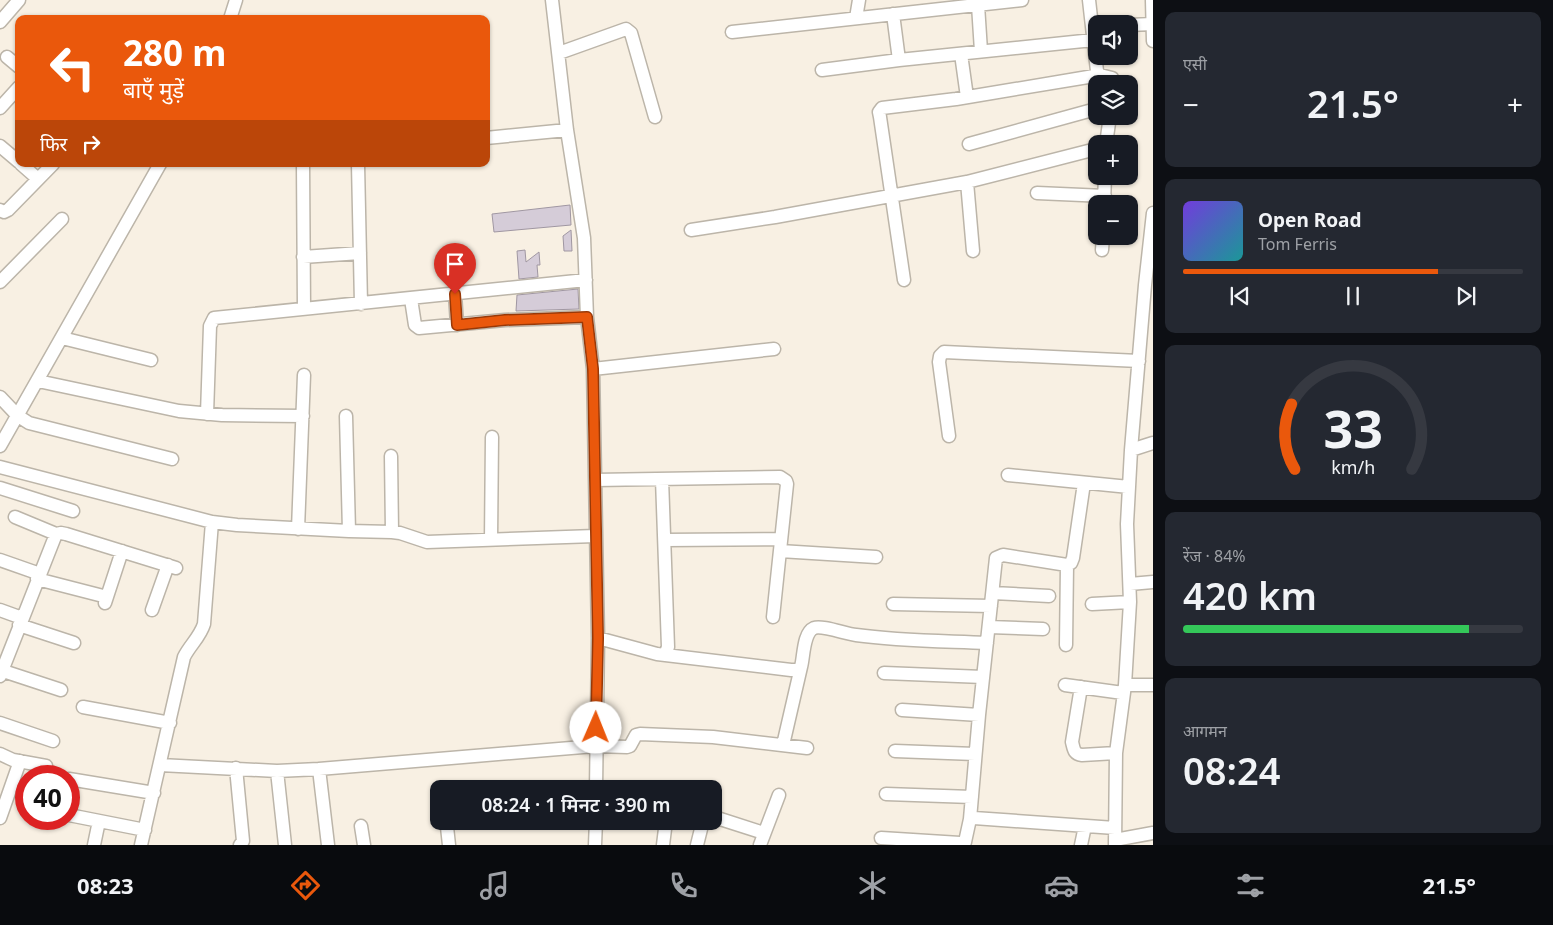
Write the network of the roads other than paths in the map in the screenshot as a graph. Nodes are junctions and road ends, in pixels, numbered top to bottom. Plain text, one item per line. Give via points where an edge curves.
1 (19, 0) edge
2 (236, 0) edge
3 (552, 0) edge
4 (859, 0) edge
5 (1022, 0) edge
6 (1088, 0) edge
7 (1152, 0) edge
8 (978, 5) junction
9 (893, 14) junction
10 (231, 15) edge
11 (1091, 15) edge
12 (856, 18) junction
13 (0, 22) edge
14 (1138, 28) edge
15 (732, 32) dead end
16 (1153, 33) edge
17 (1088, 40) edge
18 (981, 51) junction
19 (560, 54) junction
20 (960, 54) junction
21 (6, 57) dead end
22 (900, 60) junction
23 (15, 64) edge
24 (1096, 65) edge
25 (822, 70) dead end
26 (1100, 75) edge
27 (1088, 77) edge
28 (15, 91) edge
29 (967, 97) junction
30 (0, 108) edge
31 (1088, 111) edge
32 (655, 117) dead end
33 (567, 130) junction
34 (490, 138) edge
35 (969, 144) dead end
36 (0, 146) edge
37 (1088, 151) edge
38 (15, 159) edge
39 (24, 167) edge
40 (51, 167) edge
41 (154, 167) edge
42 (303, 167) edge
43 (358, 167) edge
44 (38, 179) junction
45 (967, 182) junction
46 (1038, 193) dead end
47 (890, 196) junction
48 (1088, 198) edge
49 (0, 210) edge
50 (1153, 213) edge
51 (62, 219) dead end
52 (691, 230) dead end
53 (1102, 245) edge
54 (1102, 250) dead end
55 (974, 251) dead end
56 (360, 253) junction
57 (304, 257) junction
58 (586, 280) junction
59 (904, 280) dead end
60 (0, 282) edge
61 (1149, 285) edge
62 (455, 294) junction
63 (411, 299) junction
64 (361, 304) junction
65 (304, 309) junction
66 (587, 317) junction
67 (457, 325) junction
68 (1147, 332) edge
69 (62, 338) junction
70 (774, 349) dead end
71 (151, 360) dead end
72 (1139, 361) junction
73 (593, 369) junction
74 (304, 376) dead end
75 (38, 381) junction
76 (0, 397) edge
77 (207, 414) junction
78 (18, 416) junction
79 (303, 416) junction
80 (346, 416) dead end
81 (949, 436) dead end
82 (492, 437) dead end
83 (1153, 443) edge
84 (0, 446) edge
85 (1131, 450) junction
86 (391, 456) dead end
87 (172, 459) dead end
88 (0, 467) edge
89 (1008, 475) dead end
90 (662, 479) junction
91 (595, 480) junction
92 (1084, 483) junction
93 (1129, 487) junction
94 (0, 488) edge
95 (73, 511) dead end
96 (15, 517) dead end
97 (212, 522) junction
98 (298, 529) junction
99 (349, 531) junction
100 (392, 532) junction
101 (56, 534) junction
102 (595, 536) junction
103 (491, 540) junction
104 (665, 540) junction
105 (780, 545) junction
106 (122, 551) junction
107 (876, 557) dead end
108 (0, 560) edge
109 (1067, 565) junction
110 (38, 577) junction
111 (1153, 582) edge
112 (1130, 584) junction
113 (993, 592) junction
114 (1049, 596) dead end
115 (1130, 602) junction
116 (893, 604) dead end
117 (1092, 604) dead end
118 (991, 606) junction
119 (0, 610) edge
120 (152, 610) dead end
121 (773, 617) dead end
122 (21, 622) junction
123 (989, 627) junction
124 (1043, 629) dead end
125 (598, 638) junction
126 (74, 643) dead end
127 (987, 643) junction
128 (1066, 645) dead end
129 (665, 654) junction
130 (801, 667) junction
131 (1, 672) edge
132 (884, 673) dead end
133 (983, 677) junction
134 (1065, 685) dead end
135 (1153, 685) edge
136 (1081, 687) junction
137 (1124, 689) junction
138 (61, 690) dead end
139 (83, 707) dead end
140 (902, 710) dead end
141 (979, 715) junction
142 (0, 723) edge
143 (170, 723) junction
144 (52, 741) dead end
145 (783, 745) junction
146 (596, 746) junction
147 (806, 748) dead end
148 (895, 751) dead end
149 (1116, 753) junction
150 (0, 754) edge
151 (975, 754) junction
152 (20, 761) junction
153 (41, 765) edge
154 (160, 765) junction
155 (236, 768) junction
156 (319, 770) junction
157 (277, 771) junction
158 (80, 780) edge
159 (596, 780) edge
160 (154, 793) junction
161 (886, 794) dead end
162 (779, 795) dead end
163 (972, 797) junction
164 (80, 817) edge
165 (0, 818) edge
166 (970, 819) junction
167 (99, 821) junction
168 (722, 821) edge
169 (362, 826) dead end
170 (1085, 826) junction
171 (145, 830) junction
172 (447, 830) edge
173 (596, 830) edge
174 (665, 830) edge
175 (701, 830) edge
176 (1150, 837) edge
177 (881, 838) dead end
178 (1115, 838) edge
179 (762, 839) edge
180 (94, 845) edge
181 (141, 845) edge
182 (240, 845) edge
183 (285, 845) edge
184 (328, 845) edge
185 (364, 845) edge
186 (449, 845) edge
187 (595, 845) edge
188 (663, 845) edge
189 (697, 845) edge
190 (1081, 845) edge

1 - 13 street
2 - 10 street
3 - 19 street
4 - 12 street
5 - 8 street
6 - 11 street
7 - 16 street
8 - 9 street
8 - 18 street
9 - 12 street
9 - 22 street
12 - 15 street
14 - 16 street
17 - 18 street
18 - 20 street
19 - 32 street via 628,30
19 - 33 street
20 - 22 street
20 - 29 street
21 - 23 street
22 - 25 street
24 - 26 street
27 - 29 street
28 - 30 street
29 - 47 street via 882,108 879,112
31 - 35 street
33 - 34 street
33 - 58 street via 584,238
36 - 38 street
37 - 45 street
39 - 44 street
40 - 44 street
41 - 69 street
42 - 57 street
43 - 56 street
44 - 49 street via 8,210
45 - 47 street
45 - 55 street
46 - 48 street
47 - 52 street
47 - 59 street
50 - 61 street
51 - 60 street
53 - 54 street
56 - 57 street
56 - 64 street
57 - 65 street
58 - 62 street
58 - 66 street
61 - 68 street
62 - 63 street
62 - 67 street
63 - 64 street
63 - 67 street via 417,327
64 - 65 street
65 - 77 street via 220,316 211,321
66 - 67 street
66 - 73 street
68 - 72 street
69 - 71 street
69 - 75 street
70 - 73 street
72 - 81 street via 944,352 939,362
72 - 85 street
73 - 91 street
74 - 79 street
75 - 77 street
75 - 78 street
76 - 78 street
77 - 79 street
78 - 84 street
78 - 87 street via 36,426
79 - 98 street
80 - 99 street
82 - 103 street
83 - 85 street
85 - 93 street
86 - 100 street
88 - 97 street
89 - 92 street
90 - 91 street
90 - 104 street
90 - 105 street via 780,477 786,480
91 - 102 street
92 - 93 street
92 - 109 street via 1073,558
93 - 112 street
94 - 95 street
96 - 101 street
97 - 98 street
97 - 143 street via 204,624 184,658
98 - 99 street
99 - 100 street
100 - 103 street via 427,542
101 - 106 street via 61,532
101 - 110 street
102 - 103 street
102 - 125 street
104 - 105 street
104 - 129 street via 668,647
105 - 107 street
105 - 121 street
106 - 110 street via 106,600
106 - 120 street via 172,567
108 - 110 street
109 - 113 street via 999,556 995,563
109 - 128 street
110 - 122 street
111 - 112 street
112 - 115 street
113 - 114 street
113 - 118 street
115 - 117 street
115 - 137 street
116 - 118 street
118 - 123 street
119 - 122 street
122 - 126 street
122 - 131 street
123 - 124 street
123 - 127 street
125 - 129 street
125 - 146 street
127 - 130 street via 870,637 819,627 808,633
127 - 133 street
129 - 130 street via 790,670
130 - 145 street
131 - 138 street
132 - 133 street
133 - 141 street
134 - 136 street
135 - 137 street
136 - 137 street
136 - 149 street via 1072,742 1074,751 1082,756
137 - 149 street
139 - 143 street
140 - 141 street
141 - 151 street
142 - 144 street
143 - 154 street
145 - 146 street via 714,737 640,734 629,747
145 - 147 street
146 - 156 street
146 - 159 street
148 - 151 street
149 - 178 street
150 - 152 street
151 - 163 street
152 - 153 street
152 - 165 street
154 - 155 street
154 - 160 street
155 - 157 street
155 - 182 street via 243,841
156 - 157 street
156 - 184 street
157 - 183 street
158 - 160 street
160 - 171 street
161 - 163 street
162 - 179 street
163 - 166 street
164 - 167 street
166 - 170 street
166 - 177 street via 965,842
167 - 171 street
167 - 180 street
168 - 179 street
169 - 185 street
170 - 178 street
170 - 190 street
171 - 181 street
172 - 186 street
173 - 187 street
174 - 188 street
175 - 189 street
176 - 178 street

